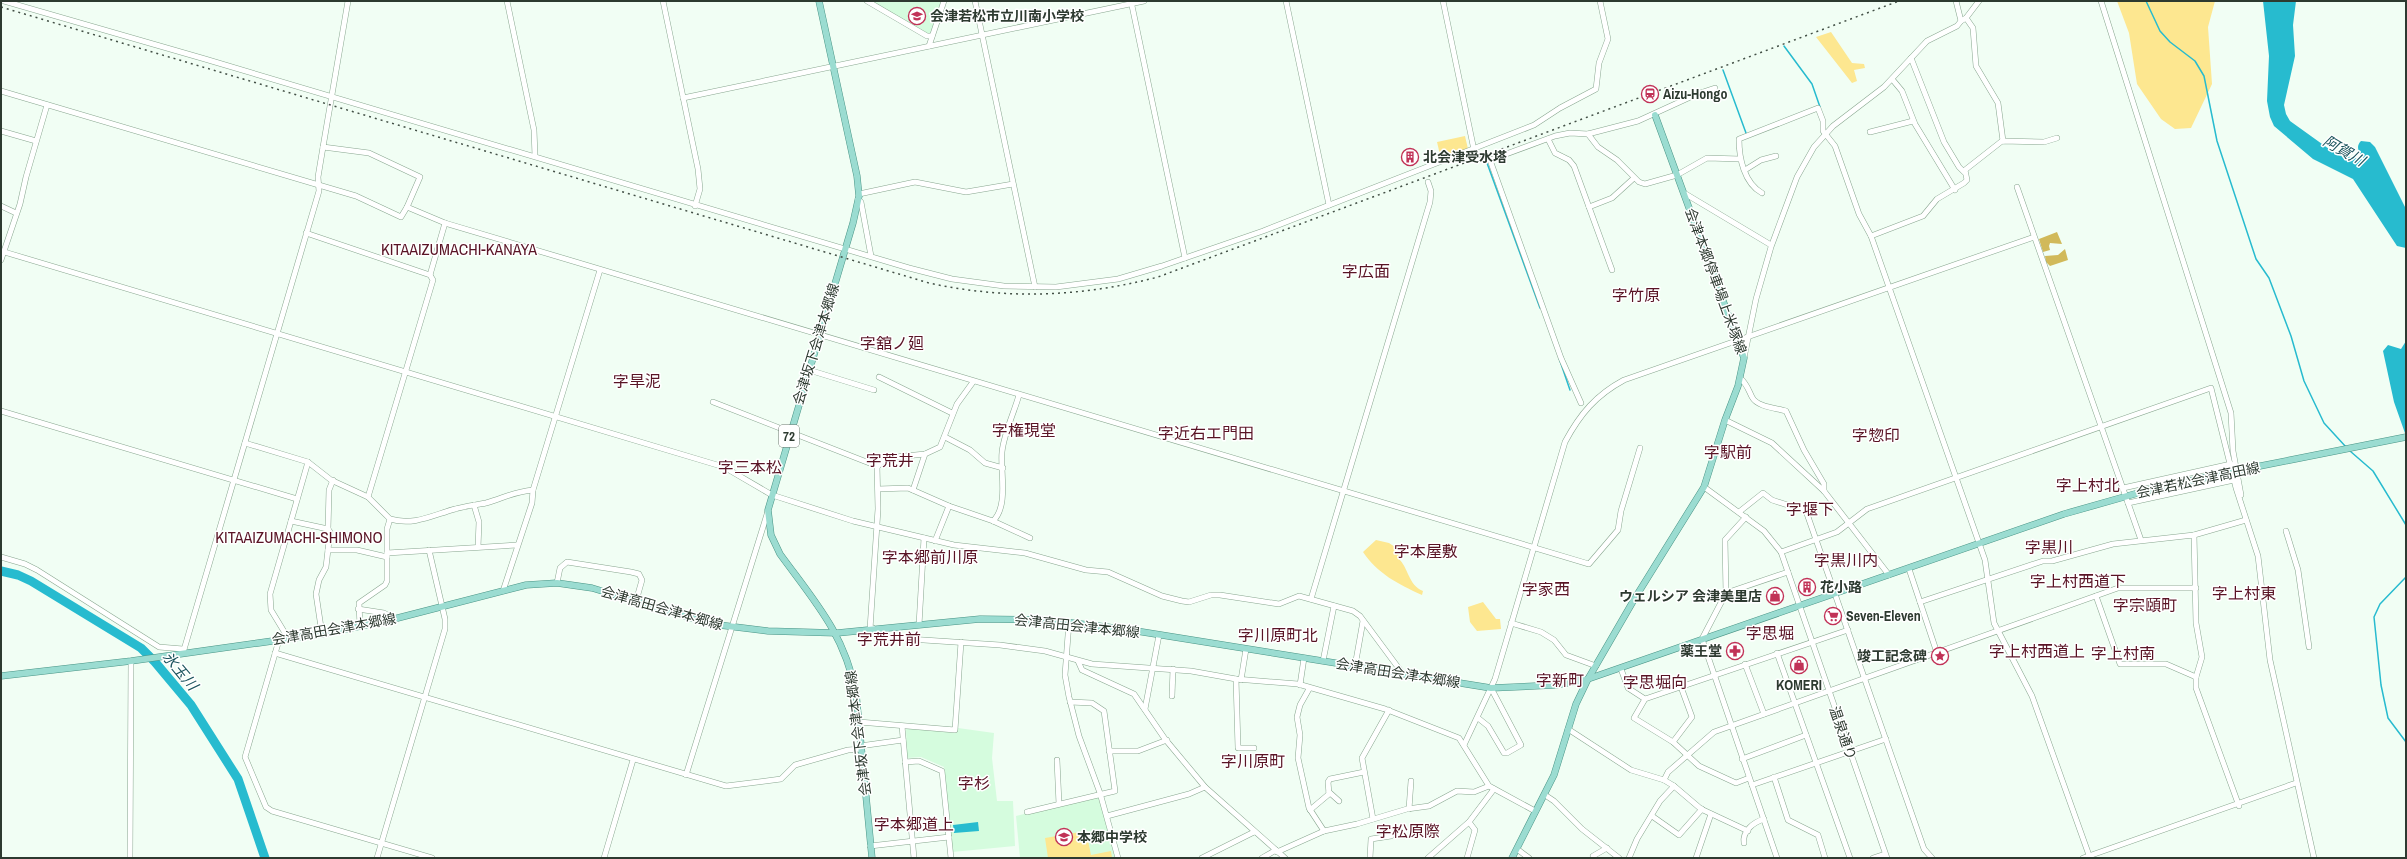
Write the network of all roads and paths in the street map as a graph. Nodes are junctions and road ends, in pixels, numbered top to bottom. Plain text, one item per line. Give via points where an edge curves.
1 (4, 1) edge
2 (348, 1) edge
3 (507, 1) edge
4 (663, 1) edge
5 (819, 1) edge
6 (868, 1) edge
7 (944, 1) edge
8 (975, 1) edge
9 (1144, 1) edge
10 (1286, 1) edge
11 (1443, 1) edge
12 (1600, 1) edge
13 (1956, 1) edge
14 (1979, 1) edge
15 (2101, 1) edge
16 (1131, 2) edge
17 (1966, 18) junction
18 (1961, 21) junction
19 (982, 35) junction
20 (932, 36) junction
21 (929, 46) junction
22 (1911, 58) junction
23 (833, 67) junction
24 (1892, 79) junction
25 (1715, 88) dead end
26 (1, 91) edge
27 (331, 97) junction
28 (683, 98) junction
29 (47, 105) junction
30 (1655, 115) junction
31 (1913, 121) junction
32 (1, 131) edge
33 (1870, 132) dead end
34 (1588, 134) junction
35 (1825, 135) junction
36 (1548, 138) junction
37 (2057, 138) dead end
38 (36, 141) junction
39 (2003, 141) junction
40 (323, 147) junction
41 (1474, 150) junction
42 (535, 156) junction
43 (1776, 156) dead end
44 (1740, 159) junction
45 (1745, 170) junction
46 (1964, 172) junction
47 (1677, 175) junction
48 (1634, 178) junction
49 (1428, 182) dead end
50 (1013, 184) junction
51 (318, 186) junction
52 (2017, 187) dead end
53 (1955, 190) junction
54 (1684, 193) junction
55 (1762, 193) dead end
56 (859, 196) junction
57 (1, 206) edge
58 (695, 206) junction
59 (1329, 206) junction
60 (408, 207) junction
61 (1589, 207) junction
62 (16, 213) junction
63 (445, 223) junction
64 (306, 234) junction
65 (1872, 236) junction
66 (2034, 237) junction
67 (1771, 245) junction
68 (845, 249) junction
69 (2, 252) edge
70 (872, 256) junction
71 (1185, 258) junction
72 (1, 260) edge
73 (600, 270) junction
74 (1612, 270) dead end
75 (430, 275) junction
76 (1035, 287) junction
77 (1889, 289) junction
78 (277, 334) junction
79 (819, 336) junction
80 (1748, 339) junction
81 (1738, 340) junction
82 (1744, 358) junction
83 (809, 370) junction
84 (405, 372) junction
85 (880, 378) dead end
86 (1740, 378) junction
87 (973, 382) junction
88 (874, 390) dead end
89 (1019, 395) junction
90 (713, 402) dead end
91 (1581, 403) dead end
92 (1, 411) edge
93 (952, 413) junction
94 (555, 417) junction
95 (1725, 420) junction
96 (2101, 427) junction
97 (790, 433) junction
98 (945, 437) junction
99 (2406, 437) edge
100 (245, 442) junction
101 (1640, 448) dead end
102 (925, 454) junction
103 (308, 462) junction
104 (2231, 464) junction
105 (877, 467) junction
106 (1003, 468) junction
107 (1957, 478) junction
108 (233, 480) junction
109 (332, 480) junction
110 (2234, 480) junction
111 (1704, 486) junction
112 (2123, 488) junction
113 (878, 489) junction
114 (533, 490) junction
115 (913, 490) junction
116 (1343, 491) junction
117 (1824, 491) junction
118 (772, 495) junction
119 (2126, 496) junction
120 (368, 497) junction
121 (297, 499) junction
122 (2128, 502) junction
123 (474, 505) junction
124 (949, 506) junction
125 (2242, 506) junction
126 (768, 510) junction
127 (1739, 512) junction
128 (1746, 518) junction
129 (390, 519) junction
130 (2246, 520) junction
131 (291, 521) junction
132 (993, 521) junction
133 (1849, 522) junction
134 (877, 526) junction
135 (328, 529) junction
136 (2286, 530) dead end
137 (2194, 535) junction
138 (924, 538) junction
139 (1030, 538) dead end
140 (1816, 540) junction
141 (2141, 540) junction
142 (935, 541) junction
143 (1979, 544) junction
144 (517, 545) junction
145 (478, 547) junction
146 (1534, 549) junction
147 (328, 550) junction
148 (429, 550) junction
149 (1782, 552) junction
150 (387, 555) junction
151 (1, 557) edge
152 (1909, 568) junction
153 (1788, 572) junction
154 (1889, 576) junction
155 (1988, 578) junction
156 (558, 583) junction
157 (2196, 588) junction
158 (503, 592) junction
159 (1726, 594) junction
160 (1835, 594) junction
161 (2096, 596) junction
162 (1311, 599) junction
163 (636, 601) junction
164 (1920, 602) junction
165 (442, 606) junction
166 (1334, 606) junction
167 (1799, 607) junction
168 (358, 609) junction
169 (394, 619) junction
170 (1363, 621) junction
171 (1069, 622) junction
172 (1511, 623) junction
173 (919, 625) junction
174 (360, 627) junction
175 (732, 627) junction
176 (871, 629) junction
177 (1848, 630) junction
178 (1998, 631) junction
179 (837, 633) junction
180 (322, 634) junction
181 (1159, 635) junction
182 (288, 638) junction
183 (280, 640) junction
184 (1702, 641) junction
185 (1811, 641) junction
186 (961, 642) junction
187 (2309, 647) dead end
188 (1246, 649) junction
189 (183, 651) junction
190 (1938, 652) junction
191 (276, 653) junction
192 (1777, 653) junction
193 (1065, 658) junction
194 (1304, 658) junction
195 (131, 661) junction
196 (1078, 661) junction
197 (1324, 662) junction
198 (1746, 664) junction
199 (1355, 666) junction
200 (1596, 666) junction
201 (1155, 668) junction
202 (1173, 669) junction
203 (1621, 669) junction
204 (1403, 674) junction
205 (1, 676) edge
206 (1714, 676) junction
207 (2196, 677) junction
208 (1239, 679) junction
209 (1588, 679) junction
210 (1865, 679) junction
211 (1300, 685) junction
212 (1681, 687) junction
213 (1491, 688) junction
214 (1309, 689) junction
215 (1828, 692) junction
216 (1172, 696) dead end
217 (424, 697) junction
218 (1645, 699) junction
219 (1070, 702) junction
220 (1795, 704) junction
221 (1146, 709) junction
222 (1389, 710) junction
223 (1764, 714) junction
224 (1478, 718) junction
225 (859, 722) junction
226 (902, 726) junction
227 (1731, 726) junction
228 (1568, 729) junction
229 (1806, 735) junction
230 (1886, 739) junction
231 (903, 740) junction
232 (1167, 740) junction
233 (1673, 742) junction
234 (1464, 746) junction
235 (860, 747) junction
236 (1254, 748) dead end
237 (1109, 752) junction
238 (1849, 752) junction
239 (1687, 756) junction
240 (1742, 759) junction
241 (633, 760) junction
242 (1057, 760) dead end
243 (905, 762) junction
244 (1816, 763) junction
245 (1364, 772) junction
246 (686, 775) junction
247 (1774, 777) junction
248 (1749, 778) junction
249 (1664, 780) junction
250 (1411, 781) dead end
251 (2296, 783) junction
252 (1752, 785) junction
253 (1674, 786) junction
254 (1205, 787) junction
255 (1492, 788) junction
256 (1329, 792) junction
257 (1100, 793) junction
258 (1544, 795) junction
259 (1339, 801) dead end
260 (1059, 804) junction
261 (2239, 804) junction
262 (1409, 809) junction
263 (1702, 809) junction
264 (1310, 810) junction
265 (1535, 811) junction
266 (1027, 812) dead end
267 (1711, 814) junction
268 (1107, 816) junction
269 (1652, 816) junction
270 (1373, 819) junction
271 (1764, 819) junction
272 (1469, 822) junction
273 (1324, 831) junction
274 (1748, 831) junction
275 (1254, 832) junction
276 (1391, 836) dead end
277 (949, 837) junction
278 (913, 841) junction
279 (381, 843) junction
280 (1744, 843) dead end
281 (870, 846) junction
282 (1607, 848) junction
283 (1517, 849) junction
284 (1276, 851) junction
285 (1593, 856) dead end
286 (1886, 856) edge
287 (2090, 857) edge
288 (130, 858) edge
289 (377, 858) edge
290 (432, 858) edge
291 (604, 858) edge
292 (872, 858) edge
293 (914, 858) edge
294 (951, 858) edge
295 (1118, 858) edge
296 (1202, 858) edge
297 (1262, 858) edge
298 (1285, 858) edge
299 (1370, 858) edge
300 (1428, 858) edge
301 (1467, 858) edge
302 (1512, 858) edge
303 (1529, 858) edge
304 (1619, 858) edge
305 (1629, 858) edge
306 (1696, 858) edge
307 (1777, 858) edge
308 (1825, 858) edge
309 (1850, 858) edge
310 (1874, 858) edge
311 (1932, 858) edge
312 (2083, 858) edge
313 (2314, 858) edge

1 - 27 street
2 - 27 street
3 - 42 street via 534,129
4 - 28 street
5 - 23 main road, 会津坂下会津本郷線 / 72
6 - 20 street via 927,36
7 - 20 street
8 - 19 street
9 - 16 street
10 - 59 street
11 - 41 street
12 - 41 street via 1608,39 1599,63 1596,89 1534,125
13 - 18 street
14 - 17 street
15 - 125 street via 2231,413 2233,450
16 - 19 street
16 - 71 street
17 - 18 street
17 - 39 street via 1972,28 1976,66 1998,103
18 - 22 street via 1957,26 1927,41
19 - 21 street
19 - 50 street
20 - 21 street
21 - 23 street
22 - 24 street
22 - 46 street via 1940,135
23 - 28 street
23 - 56 main road, 会津坂下会津本郷線 / 72
24 - 31 street via 1904,96
24 - 35 street
25 - 30 street
26 - 29 street
27 - 40 street
27 - 42 street
28 - 58 street via 700,183
29 - 38 street
29 - 51 street
30 - 34 street
30 - 47 main road, 会津本郷停車場上米塚線
31 - 33 street
31 - 53 street
32 - 38 street
34 - 36 street via 1570,133
34 - 48 street via 1598,147 1617,160
35 - 44 street via 1818,108 1741,137
35 - 65 street via 1835,146 1859,214
35 - 67 street via 1814,146 1798,177
36 - 61 street via 1555,153 1574,166
36 - 91 street via 1490,160 1559,351
37 - 39 street via 2044,142
38 - 62 street
39 - 46 street
40 - 51 street
40 - 60 street via 362,150 420,177
41 - 59 street
42 - 58 street
43 - 45 street via 1761,160
44 - 45 street
44 - 47 street via 1707,158
45 - 55 street via 1753,188
46 - 53 street via 1967,180
47 - 48 street via 1650,184
47 - 54 main road, 会津本郷停車場上米塚線
48 - 61 street via 1612,198
49 - 116 street via 1431,191 1430,202
50 - 56 street via 966,192 915,182
50 - 76 street
51 - 60 street via 356,196 402,218
51 - 64 street
52 - 66 street
53 - 65 street via 1937,199 1923,216
54 - 67 street
54 - 81 main road, 会津本郷停車場上米塚線
56 - 68 main road, 会津坂下会津本郷線 / 72
56 - 70 street
57 - 62 street
58 - 68 street
59 - 71 street
60 - 63 street
61 - 74 street
62 - 69 street
63 - 73 street
63 - 75 street
64 - 75 street
64 - 78 street
65 - 77 street
66 - 77 street
66 - 96 street
67 - 80 street
68 - 70 street
68 - 79 main road, 会津坂下会津本郷線 / 72
69 - 72 street
69 - 78 street
70 - 76 street via 952,279
71 - 76 street via 1118,278 1080,285
73 - 79 street
73 - 94 street
75 - 84 street via 433,280
77 - 80 street
77 - 107 street
78 - 84 street
78 - 100 street
79 - 83 main road, 会津坂下会津本郷線 / 72
79 - 87 street
80 - 81 street
80 - 82 street
81 - 82 main road, 会津本郷停車場上米塚線
81 - 146 street via 1624,380 1598,397 1578,420 1565,442
82 - 86 main road, 会津本郷停車場上米塚線
83 - 88 street
83 - 97 main road, 会津坂下会津本郷線 / 72
84 - 94 street
84 - 120 street
85 - 93 street
86 - 95 main road, 会津本郷停車場上米塚線
86 - 117 street via 1758,403 1786,411 1804,450 1824,484
87 - 89 street
87 - 93 street
89 - 106 street via 1003,447
89 - 116 street
90 - 97 street
92 - 108 street
93 - 98 street
94 - 114 street
94 - 118 street via 724,467
95 - 111 main road, 会津本郷停車場上米塚線
95 - 117 street via 1772,443
96 - 104 street via 2211,388
96 - 107 street
96 - 112 street
97 - 105 street
97 - 118 main road, 会津坂下会津本郷線 / 72
98 - 102 street via 940,448
98 - 106 street via 970,450 985,464
99 - 119 main road, 会津若松会津高田線, bridge via 2230,472
100 - 103 street
100 - 108 street
101 - 146 street via 1621,510 1618,530 1592,563
102 - 105 street via 886,458
102 - 115 street
103 - 109 street
103 - 121 street
104 - 110 street
104 - 112 street
105 - 113 street
106 - 132 street via 1003,488 997,517
107 - 133 street via 1867,509
107 - 143 street
108 - 121 street
108 - 189 street
109 - 120 street
109 - 135 street via 329,490
110 - 122 street
110 - 125 street
111 - 127 street
111 - 200 main road, 会津本郷停車場上米塚線
112 - 119 street
113 - 115 street
113 - 134 street
114 - 123 street via 512,492
114 - 144 street via 532,503
115 - 124 street
116 - 146 street
116 - 162 street
117 - 133 street
118 - 126 main road, 会津坂下会津本郷線 / 72
118 - 134 street via 853,521
119 - 122 street
119 - 143 main road, 会津若松会津高田線 via 2064,514
120 - 129 street
121 - 131 street
122 - 141 street
123 - 129 street via 420,520 404,522
123 - 145 street via 479,522
124 - 132 street
124 - 142 street
125 - 130 street
126 - 175 street
126 - 179 main road, 会津坂下会津本郷線 / 72 via 771,535 780,554
127 - 128 street
127 - 140 street via 1763,493 1784,505 1804,509
128 - 149 street via 1774,541
128 - 159 street via 1724,543
129 - 150 street via 387,529
130 - 137 street
130 - 251 street via 2258,556 2270,660
131 - 135 street
131 - 182 street via 269,599 273,616
132 - 139 street
133 - 140 street via 1837,532
133 - 154 street
134 - 138 street
134 - 176 street
135 - 147 street
136 - 187 street via 2298,570
137 - 141 street
137 - 157 street
138 - 142 street
138 - 173 street
140 - 149 street
140 - 160 street
141 - 155 street via 2043,561
142 - 162 street via 979,549 1025,553 1086,570 1108,572 1162,596 1182,601 1193,601 1211,595 1233,595 1279,604 1296,597
143 - 152 main road, 会津若松会津高田線
143 - 155 street
144 - 145 street
144 - 158 street
145 - 148 street
146 - 172 street
147 - 150 street via 357,550
147 - 180 street via 326,567 319,580 316,594
148 - 150 street
148 - 165 street
149 - 153 street, 温泉通り
150 - 168 street via 387,583 359,603
151 - 189 street via 37,570 159,647
152 - 154 main road, 会津若松会津高田線
152 - 164 street
153 - 159 street
153 - 167 street, 温泉通り
154 - 160 main road, 会津若松会津高田線
155 - 164 street
155 - 178 street via 1993,621
156 - 158 main road, 会津高田会津本郷線 via 526,586
156 - 163 main road, 会津高田会津本郷線 via 592,588
156 - 163 street via 560,568 566,562 631,572 638,574 642,580
157 - 161 street via 2125,586
157 - 207 street via 2197,634 2202,657
158 - 165 main road, 会津高田会津本郷線
159 - 184 street via 1703,633
160 - 167 main road, 会津若松会津高田線
160 - 177 street
161 - 178 street
161 - 207 street via 2120,664 2166,664
162 - 166 street
163 - 175 main road, 会津高田会津本郷線 via 711,624
164 - 190 street
165 - 169 main road, 会津高田会津本郷線
165 - 217 street via 445,629
166 - 170 street via 1353,611
166 - 197 street
167 - 184 main road, 会津若松会津高田線
167 - 185 street, 温泉通り
168 - 169 street via 384,613
168 - 174 street
169 - 174 main road, 会津高田会津本郷線
170 - 199 street
170 - 204 street
171 - 173 main road, 会津高田会津本郷線 via 1007,618
171 - 181 main road, 会津高田会津本郷線
171 - 193 street
172 - 200 street via 1541,632 1554,640 1566,655
172 - 213 street
173 - 176 main road, 会津高田会津本郷線
174 - 180 main road, 会津高田会津本郷線
175 - 179 main road, 会津高田会津本郷線 via 791,633
175 - 246 street
176 - 179 main road, 会津高田会津本郷線
176 - 186 street via 878,637
177 - 185 street
177 - 210 street
178 - 190 street
178 - 287 street via 2032,696
179 - 225 main road, 会津坂下会津本郷線 / 72 via 851,668
180 - 182 main road, 会津高田会津本郷線
181 - 188 main road, 会津高田会津本郷線
181 - 201 street
182 - 183 main road, 会津高田会津本郷線
183 - 189 main road, 会津高田会津本郷線
183 - 191 street
184 - 203 main road, 会津若松会津高田線
184 - 206 street
185 - 192 street
185 - 215 street, 温泉通り
186 - 193 street via 1023,647
186 - 226 street via 955,730
188 - 194 main road, 会津高田会津本郷線
188 - 208 street
189 - 195 main road, 会津高田会津本郷線
190 - 210 street
191 - 217 street
191 - 279 street via 245,757 266,807 272,811
192 - 198 street
192 - 220 street
193 - 196 street
193 - 219 street
194 - 197 main road, 会津高田会津本郷線
194 - 211 street
195 - 205 main road, 会津高田会津本郷線
195 - 288 street
196 - 201 street
196 - 221 street via 1082,670 1129,690
197 - 199 main road, 会津高田会津本郷線
198 - 206 street
198 - 223 street
199 - 204 main road, 会津高田会津本郷線
200 - 209 main road, 会津本郷停車場上米塚線
201 - 202 street
201 - 221 street
202 - 208 street
202 - 216 street
203 - 209 main road, 会津若松会津高田線
203 - 218 street via 1628,688
204 - 213 main road, 会津高田会津本郷線
206 - 212 street
206 - 227 street
207 - 261 street via 2196,688
208 - 211 street
208 - 236 street via 1238,748
209 - 213 main road, 会津高田会津本郷線 via 1556,686
209 - 228 main road
210 - 215 street
210 - 230 street
211 - 214 street
212 - 218 street
212 - 233 street via 1692,717
213 - 224 street
213 - 224 street via 1521,745 1507,753 1504,752 1488,726
214 - 222 street
214 - 264 street via 1300,705 1297,725 1300,735 1298,758
215 - 220 street
215 - 238 street, 温泉通り
217 - 241 street
217 - 279 street
218 - 233 street via 1634,718
219 - 237 street via 1092,703 1104,711
219 - 257 street via 1079,736
220 - 223 street
220 - 229 street
221 - 232 street
222 - 234 street via 1446,731 1459,738
222 - 245 street via 1363,753
223 - 227 street
224 - 234 street
225 - 226 street
225 - 235 main road, 会津坂下会津本郷線 / 72
226 - 231 street
227 - 239 street via 1714,732
227 - 240 street
228 - 249 street via 1624,766
228 - 258 main road via 1554,775
229 - 240 street
229 - 244 street
230 - 238 street
230 - 311 street via 1924,849
231 - 235 street
231 - 243 street
232 - 237 street via 1138,751
232 - 254 street
233 - 239 street
234 - 255 street
235 - 246 street via 795,765 784,777 777,780 726,786
235 - 281 main road, 会津坂下会津本郷線 / 72
237 - 257 street via 1115,791
238 - 244 street
238 - 286 street, 温泉通り
239 - 248 street via 1699,766 1736,783
239 - 249 street via 1673,766
240 - 248 street
241 - 246 street
241 - 291 street
242 - 260 street
243 - 277 street via 920,760 942,771
243 - 278 street
244 - 247 street
244 - 309 street
245 - 256 street via 1330,779
245 - 270 street
247 - 252 street
247 - 308 street via 1788,820 1818,835
248 - 252 street
249 - 253 street
250 - 262 street
251 - 261 street
251 - 313 street
252 - 271 street
253 - 263 street
253 - 269 street via 1660,801
254 - 268 street via 1189,794
254 - 275 street
255 - 262 street via 1474,792 1457,791 1428,806
255 - 265 street
255 - 272 street
256 - 259 street
256 - 264 street
257 - 260 street
257 - 268 street
258 - 265 main road
258 - 282 street
260 - 266 street
261 - 287 street
262 - 270 street
263 - 267 street
263 - 269 street via 1679,835
264 - 273 street
265 - 283 main road
267 - 274 street
267 - 306 street
268 - 295 street
269 - 305 street via 1637,839
270 - 273 street
271 - 274 street via 1755,822
271 - 307 street
272 - 300 street
272 - 301 street via 1475,830
273 - 284 street
274 - 280 street
275 - 284 street
275 - 296 street
276 - 299 street via 1371,839
277 - 278 street
277 - 294 street
278 - 281 street
278 - 293 street
279 - 289 street
279 - 290 street
281 - 292 main road, 会津坂下会津本郷線 / 72
282 - 285 street
282 - 304 street
283 - 302 main road
283 - 303 street
284 - 297 street
284 - 298 street
286 - 310 street
287 - 312 street

